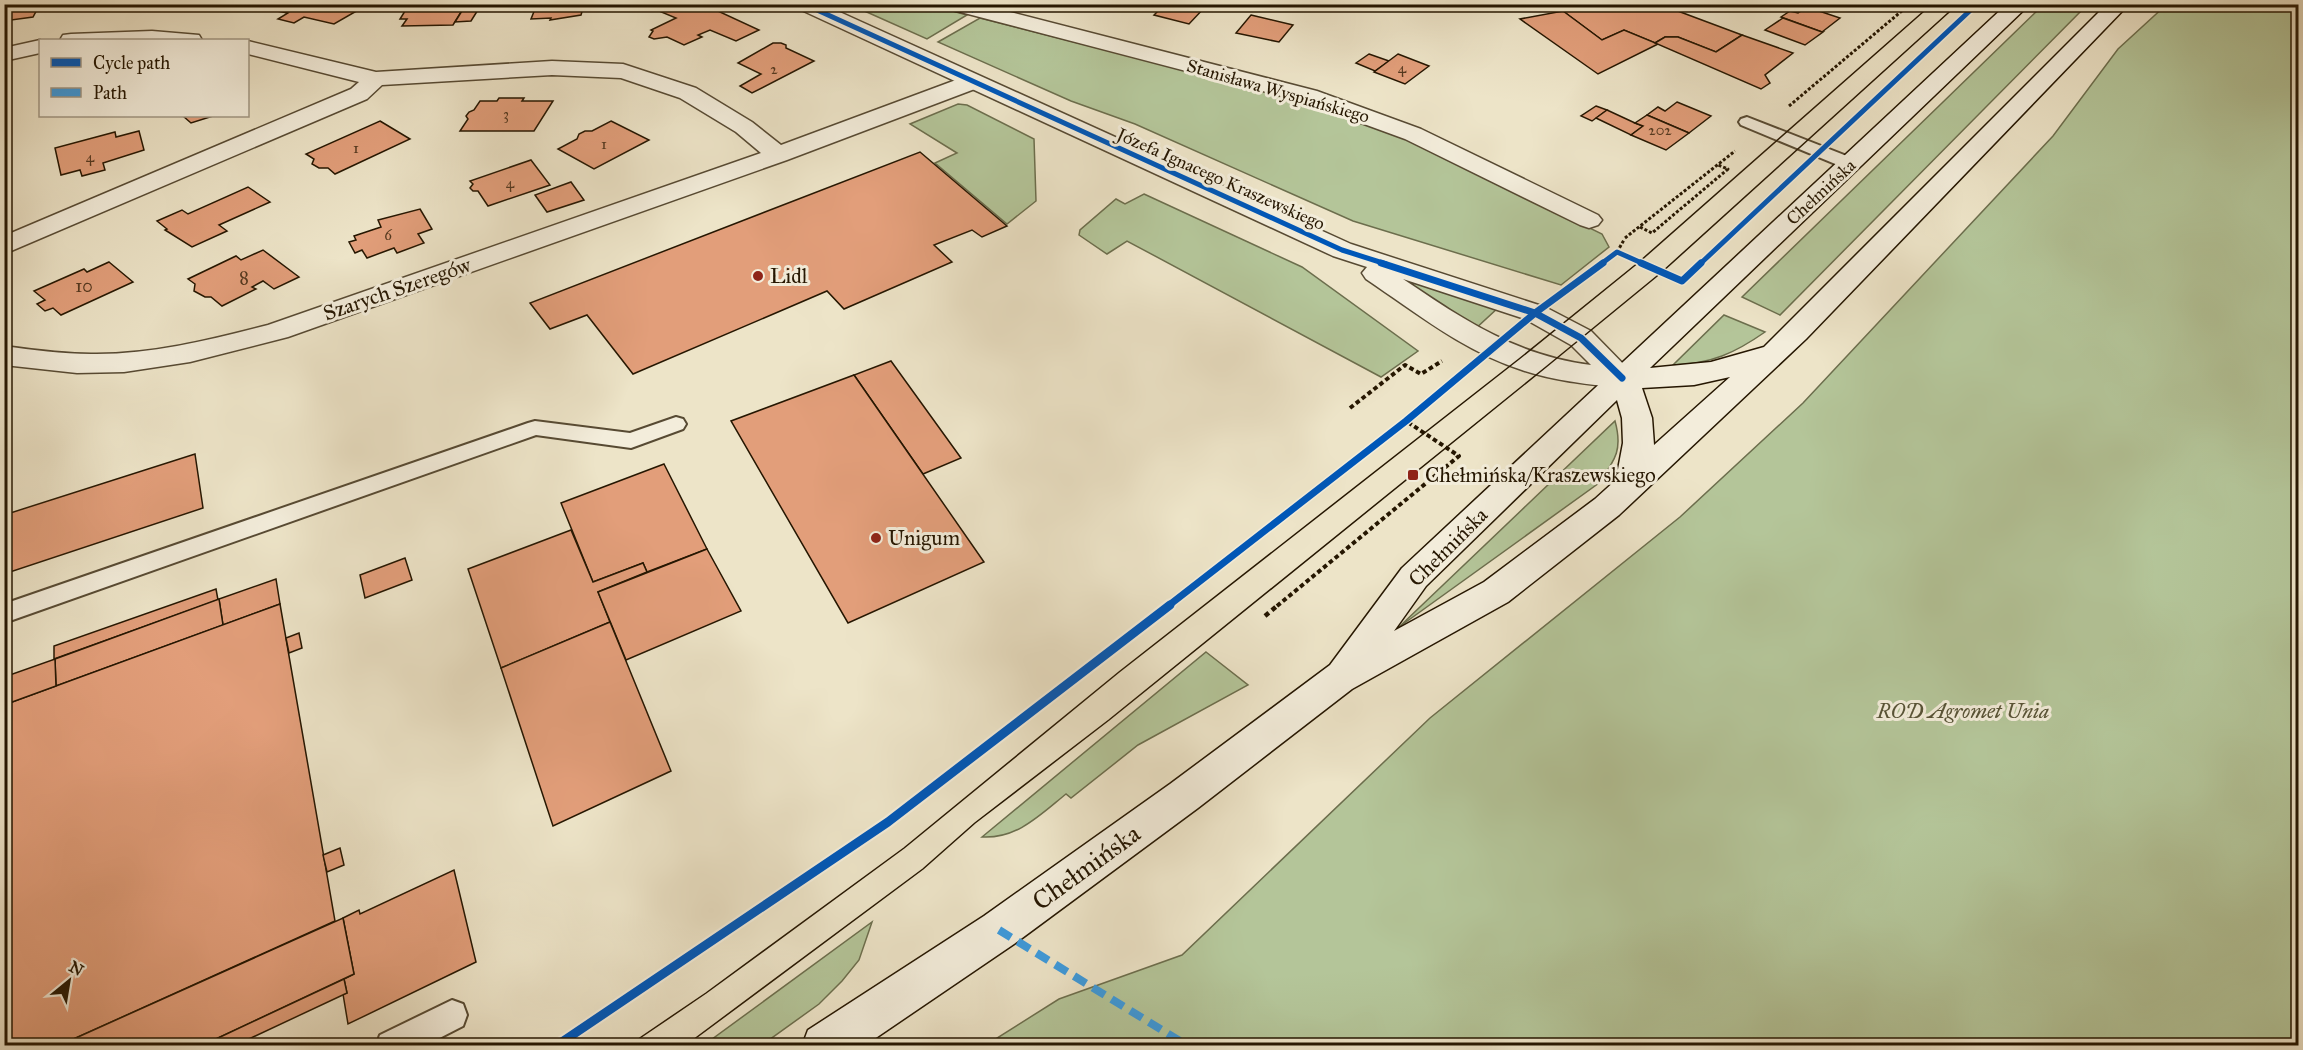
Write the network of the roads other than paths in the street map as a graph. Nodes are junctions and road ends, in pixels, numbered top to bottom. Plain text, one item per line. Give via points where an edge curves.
1 (804, 4) edge
2 (2020, 4) edge
3 (2119, 4) edge
4 (968, 6) edge
5 (98, 39) edge
6 (178, 39) edge
7 (39, 47) edge
8 (249, 48) edge
9 (4, 55) edge
10 (376, 79) junction
11 (972, 82) junction
12 (1747, 122) dead end
13 (777, 155) junction
14 (1851, 164) junction
15 (1588, 220) dead end
16 (4, 246) edge
17 (1342, 250) junction
18 (1778, 350) junction
19 (4, 355) edge
20 (1622, 378) junction
21 (676, 424) dead end
22 (1631, 486) junction
23 (4, 614) edge
24 (1339, 678) junction
25 (452, 1015) dead end
26 (391, 1046) edge
27 (824, 1046) edge

1 - 11 street, Józefa Ignacego Kraszewskiego
2 - 14 street, Chełmińska
3 - 18 street, Chełmińska
4 - 15 street, Stanisława Wyspiańskiego via 1320,99 1413,134
5 - 6 street
7 - 9 street
8 - 10 street
10 - 13 street via 552,68 623,71 688,93 744,127
10 - 16 street via 359,94
11 - 13 street, Szarych Szeregów
11 - 17 street, Józefa Ignacego Kraszewskiego
12 - 14 lane
13 - 19 street, Szarych Szeregów via 278,331 205,351 100,364
14 - 20 street, Chełmińska
17 - 20 street, Józefa Ignacego Kraszewskiego via 1535,313 1581,338
17 - 20 street, Józefa Ignacego Kraszewskiego via 1452,324 1519,359 1570,372
18 - 20 street, Chełmińska via 1713,373 1682,378
18 - 22 street, Chełmińska
20 - 22 street via 1635,404 1639,433 1638,462
20 - 24 street, Chełmińska via 1414,577
21 - 23 lane via 631,441 535,428
22 - 24 street, Chełmińska via 1496,592
24 - 27 street, Chełmińska via 999,930
25 - 26 lane

